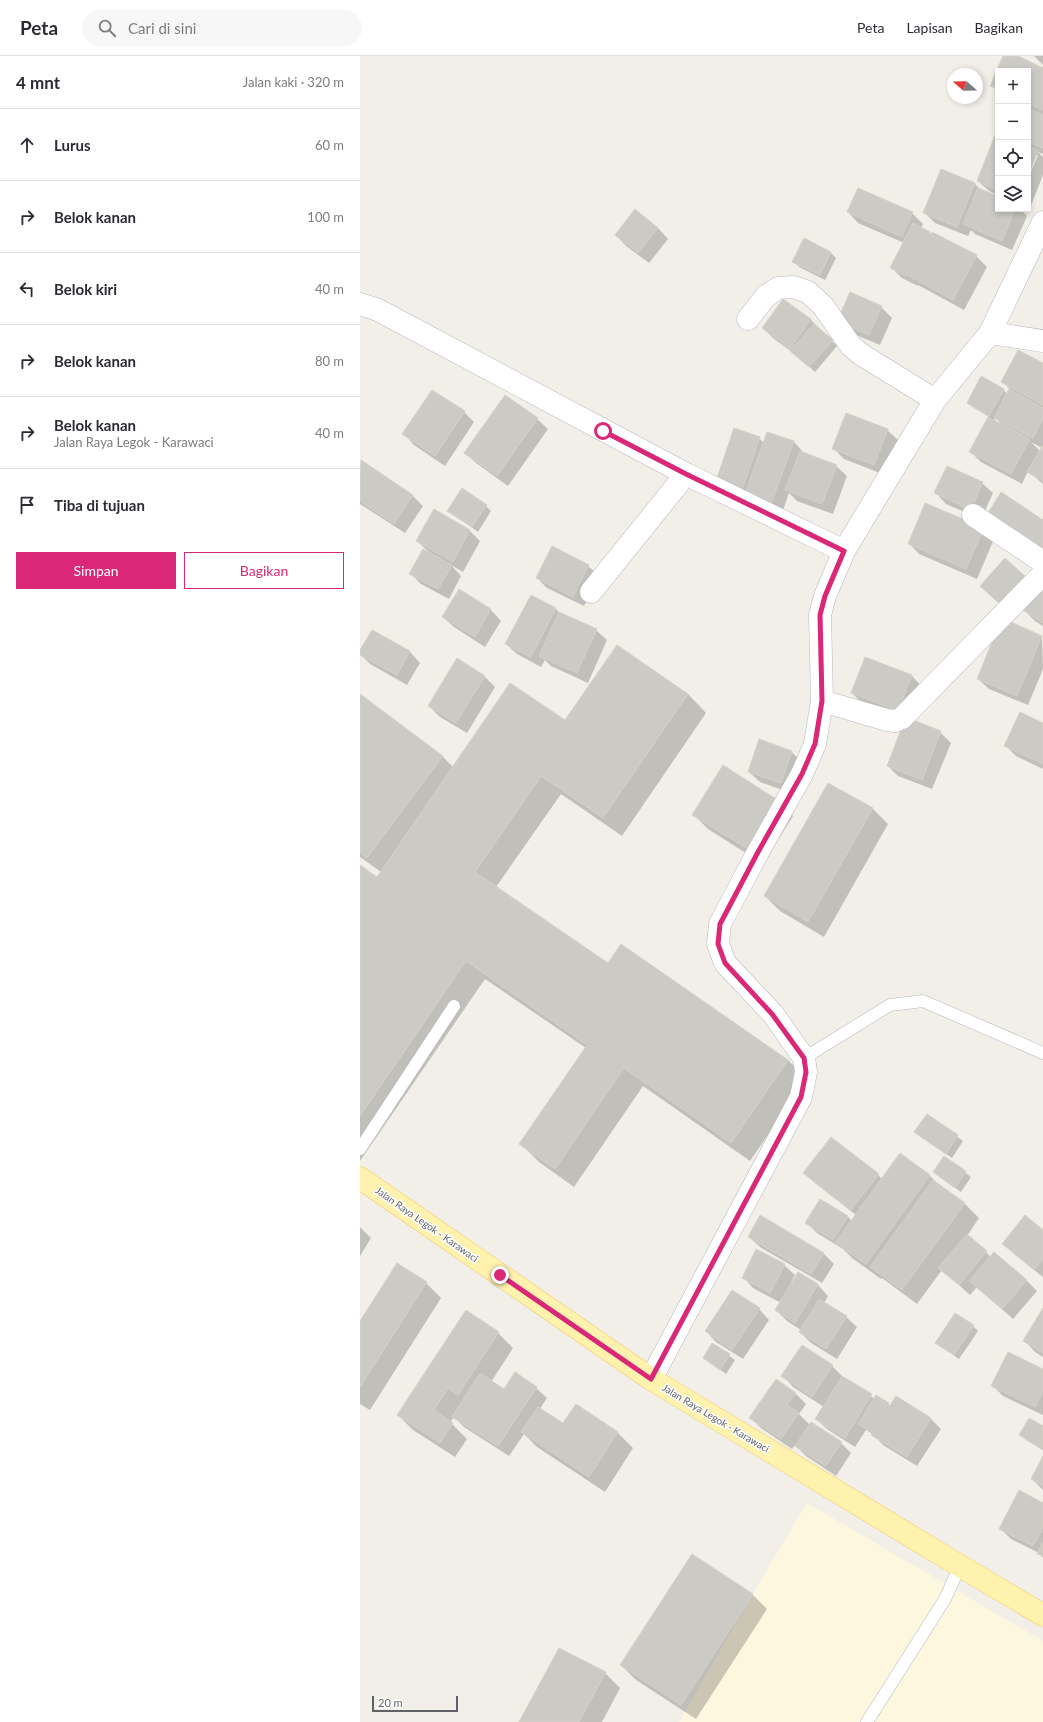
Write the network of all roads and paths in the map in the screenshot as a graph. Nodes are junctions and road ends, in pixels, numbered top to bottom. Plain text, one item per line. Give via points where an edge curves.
1 (1043, 222) edge
2 (360, 304) edge
3 (748, 319) dead end
4 (990, 333) junction
5 (1043, 341) edge
6 (935, 400) junction
7 (686, 474) junction
8 (973, 515) dead end
9 (844, 551) junction
10 (1043, 562) edge
11 (1043, 574) edge
12 (591, 592) dead end
13 (822, 701) junction
14 (454, 1006) dead end
15 (1043, 1053) edge
16 (804, 1058) junction
17 (360, 1149) edge
18 (360, 1178) edge
19 (651, 1379) junction
20 (960, 1566) junction
21 (1043, 1615) edge
22 (867, 1722) edge

1 - 4 street
2 - 7 street via 385,314
3 - 6 street via 766,296 778,288 794,287 808,292 823,306 850,346
4 - 5 street
4 - 6 street
6 - 9 street
7 - 9 street
7 - 12 street
8 - 10 street
9 - 13 street via 820,615
11 - 13 street via 902,718 895,721 887,720
13 - 16 street via 815,744 802,774 720,924 718,944 725,963 772,1014
14 - 17 lane
15 - 16 lane via 923,1001 890,1005
16 - 19 street via 806,1072 801,1097
18 - 19 main road, Jalan Raya Legok - Karawaci
19 - 20 main road, Jalan Raya Legok - Karawaci
20 - 21 main road, Jalan Raya Legok - Karawaci
20 - 22 lane via 945,1599

